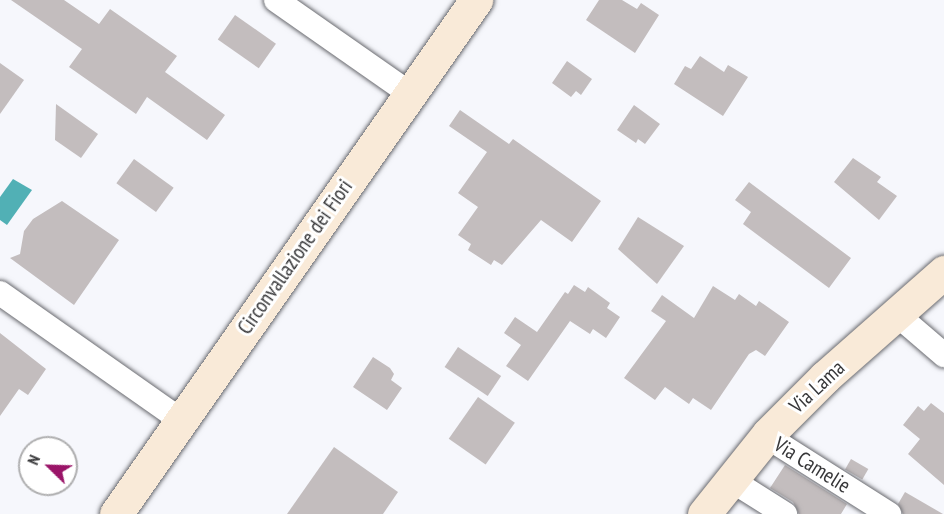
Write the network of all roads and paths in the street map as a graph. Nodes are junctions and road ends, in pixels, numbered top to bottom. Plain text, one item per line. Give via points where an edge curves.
1 (276, 0) edge
2 (476, 0) edge
3 (410, 94) junction
4 (944, 272) edge
5 (0, 293) edge
6 (895, 313) junction
7 (944, 355) edge
8 (181, 420) junction
9 (766, 436) junction
10 (731, 480) junction
11 (116, 514) edge
12 (704, 514) edge
13 (785, 514) edge
14 (889, 514) edge

1 - 3 street
2 - 3 street, Circonvallazione dei Fiori
3 - 8 street, Circonvallazione dei Fiori
4 - 6 street, Via Lama
5 - 8 street
6 - 7 street
6 - 9 street, Via Lama
8 - 11 street, Circonvallazione dei Fiori
9 - 10 street, Via Lama
9 - 14 street, Via Camelie
10 - 12 street, Via Lama
10 - 13 street

